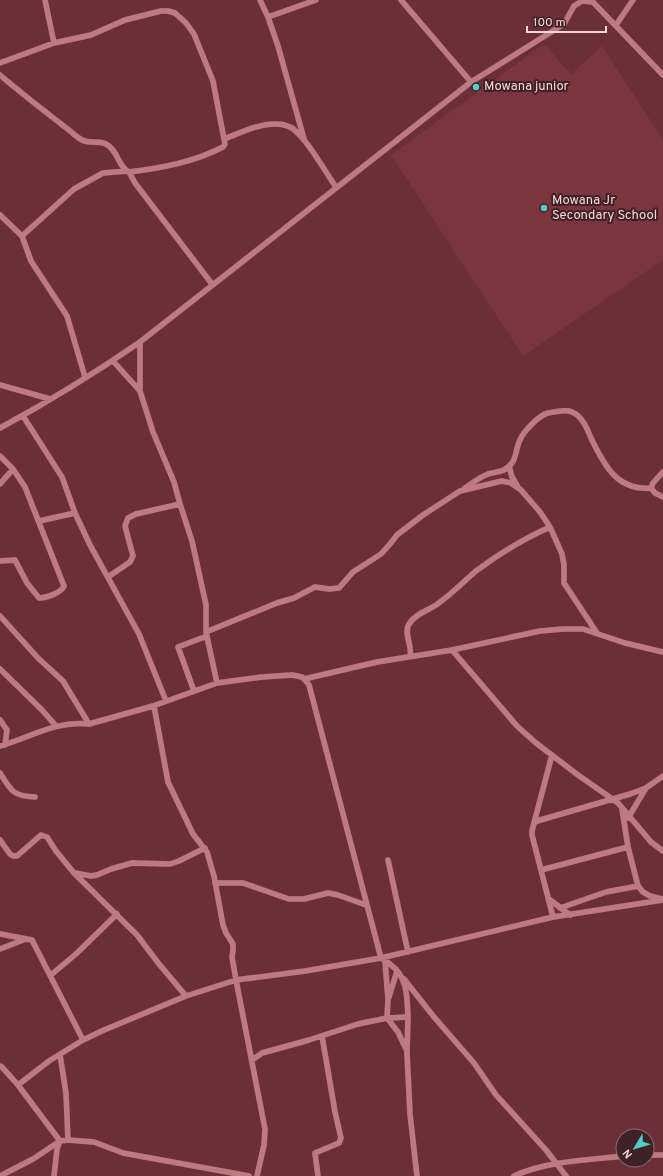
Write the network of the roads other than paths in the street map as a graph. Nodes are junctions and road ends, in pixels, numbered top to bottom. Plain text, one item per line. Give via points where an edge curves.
1 (45, 0) edge
2 (260, 0) edge
3 (316, 0) edge
4 (401, 0) edge
5 (633, 0) edge
6 (592, 1) edge
7 (268, 17) junction
8 (616, 25) junction
9 (54, 43) junction
10 (0, 63) edge
11 (0, 75) edge
12 (663, 75) edge
13 (471, 82) junction
14 (224, 139) junction
15 (305, 142) junction
16 (128, 171) junction
17 (336, 187) junction
18 (0, 215) edge
19 (22, 236) junction
20 (212, 284) junction
21 (140, 342) junction
22 (113, 361) junction
23 (85, 377) junction
24 (0, 385) edge
25 (140, 391) junction
26 (50, 399) junction
27 (23, 416) junction
28 (0, 428) edge
29 (0, 456) edge
30 (509, 466) junction
31 (13, 469) junction
32 (663, 472) edge
33 (0, 484) edge
34 (651, 488) junction
35 (520, 490) junction
36 (460, 491) junction
37 (663, 497) edge
38 (180, 504) junction
39 (74, 513) junction
40 (39, 521) junction
41 (550, 527) junction
42 (0, 562) edge
43 (108, 577) junction
44 (0, 616) edge
45 (597, 633) junction
46 (207, 634) junction
47 (452, 650) junction
48 (663, 652) edge
49 (410, 657) junction
50 (0, 669) edge
51 (304, 679) junction
52 (217, 683) junction
53 (194, 691) junction
54 (166, 701) junction
55 (154, 706) junction
56 (0, 720) edge
57 (89, 724) junction
58 (56, 726) junction
59 (2, 746) edge
60 (552, 755) junction
61 (0, 773) edge
62 (663, 776) edge
63 (646, 788) junction
64 (35, 797) dead end
65 (611, 799) junction
66 (621, 807) junction
67 (629, 816) junction
68 (534, 823) junction
69 (624, 823) junction
70 (0, 840) edge
71 (628, 847) junction
72 (205, 848) junction
73 (663, 851) edge
74 (388, 860) dead end
75 (541, 870) junction
76 (74, 873) junction
77 (91, 876) junction
78 (215, 883) junction
79 (87, 885) junction
80 (638, 886) junction
81 (549, 900) junction
82 (663, 900) edge
83 (366, 906) junction
84 (560, 908) junction
85 (117, 914) junction
86 (570, 914) junction
87 (553, 917) junction
88 (0, 934) edge
89 (28, 938) junction
90 (0, 949) edge
91 (408, 952) junction
92 (383, 959) junction
93 (397, 971) junction
94 (51, 975) junction
95 (402, 976) junction
96 (236, 980) junction
97 (186, 996) junction
98 (388, 999) junction
99 (387, 1018) junction
100 (408, 1018) junction
101 (322, 1036) junction
102 (83, 1040) junction
103 (251, 1051) junction
104 (262, 1053) junction
105 (407, 1053) junction
106 (60, 1055) junction
107 (252, 1060) junction
108 (0, 1066) edge
109 (18, 1085) junction
110 (68, 1140) junction
111 (60, 1141) junction
112 (615, 1157) edge
113 (558, 1164) junction
114 (2, 1175) edge
115 (54, 1176) edge
116 (249, 1176) edge
117 (257, 1176) edge
118 (318, 1176) edge
119 (417, 1176) edge
120 (514, 1176) edge
121 (566, 1176) edge

1 - 9 street
2 - 7 street
3 - 7 street
4 - 13 street
5 - 8 street
6 - 8 street
6 - 13 street via 582,1 574,6 564,24
7 - 15 street
8 - 12 street
9 - 10 street
9 - 14 street via 91,35 126,20 161,11 175,13 194,34 213,81
11 - 16 street via 31,102 84,141 106,144 115,151
13 - 17 street
14 - 15 street via 252,129 279,124 292,128
14 - 16 street via 223,147 188,161 150,170
15 - 17 street
16 - 19 street via 103,173 74,189
16 - 20 street
17 - 20 street
18 - 19 street
19 - 23 street via 31,261 67,316
20 - 21 street
21 - 22 street
21 - 25 street
22 - 23 street
22 - 25 street
23 - 26 street
24 - 26 street
25 - 38 street
26 - 27 street
27 - 28 street
27 - 39 street via 62,477
29 - 31 street
30 - 34 street via 515,457 520,440 536,419 546,414 568,411 575,413 586,426 615,478 633,487
30 - 35 street
30 - 36 street via 500,472 488,474
31 - 33 street
31 - 40 street via 25,487
32 - 34 street
34 - 37 street
35 - 36 street via 511,483 502,481
35 - 41 street
36 - 46 street via 397,535 381,554 353,572 339,588 314,587 294,598
38 - 43 street via 128,518 124,526 133,556 130,562
38 - 46 street via 202,582
39 - 40 street
39 - 43 street
40 - 42 street via 64,586 61,590 39,598 27,583 15,560
41 - 45 street via 562,554 564,583
41 - 49 street via 527,537 497,556 437,605 415,617 407,629
43 - 54 street via 139,634
44 - 57 street via 63,682
45 - 47 street via 563,628
45 - 48 street
46 - 52 street
46 - 53 street via 178,647
47 - 49 street
47 - 60 street via 517,726
49 - 51 street
50 - 58 street
51 - 52 street via 298,676 279,675
51 - 83 street via 309,685
52 - 53 street
53 - 54 street
54 - 55 street
55 - 57 street
55 - 72 street via 168,782 192,834
56 - 59 street via 7,730 7,739
57 - 58 street
58 - 59 street
60 - 65 street
60 - 68 street
61 - 64 street via 17,794
62 - 63 street
63 - 65 street
63 - 67 street
65 - 66 street
65 - 68 street
66 - 67 street
66 - 69 street
67 - 69 street
67 - 73 street via 651,842
68 - 75 street via 532,835
69 - 71 street
70 - 76 street via 10,854 16,856 44,835
71 - 75 street
71 - 80 street
72 - 77 street via 170,864 132,863
72 - 78 street
74 - 91 street
75 - 81 street
76 - 77 street
76 - 79 street
77 - 79 street
78 - 83 street via 244,883 289,899 304,899 328,893
78 - 96 street via 226,934 233,944 232,957
79 - 85 street
80 - 82 street via 650,896
80 - 84 street via 606,892
81 - 84 street
81 - 87 street
82 - 86 street
83 - 92 street
84 - 86 street
85 - 94 street
85 - 97 street
86 - 87 street
87 - 91 street
88 - 89 street
89 - 90 street
89 - 94 street via 34,943
91 - 92 street
92 - 93 street
92 - 96 street
92 - 98 street
93 - 95 street
93 - 98 street
94 - 102 street
95 - 100 street
95 - 113 street via 474,1063 496,1095
96 - 97 street
96 - 103 street
97 - 102 street
98 - 99 street
99 - 100 street
99 - 101 street
99 - 105 street via 398,1032
100 - 105 street
101 - 104 street
101 - 118 street via 341,1138 339,1143 315,1153
102 - 106 street
103 - 104 street
103 - 107 street
104 - 107 street
105 - 119 street
106 - 109 street
106 - 110 street via 66,1093
107 - 117 street via 265,1129
108 - 109 street
109 - 111 street
110 - 111 street
110 - 116 street via 94,1142 123,1153
111 - 114 street
111 - 115 street
112 - 113 street
113 - 120 street
113 - 121 street

